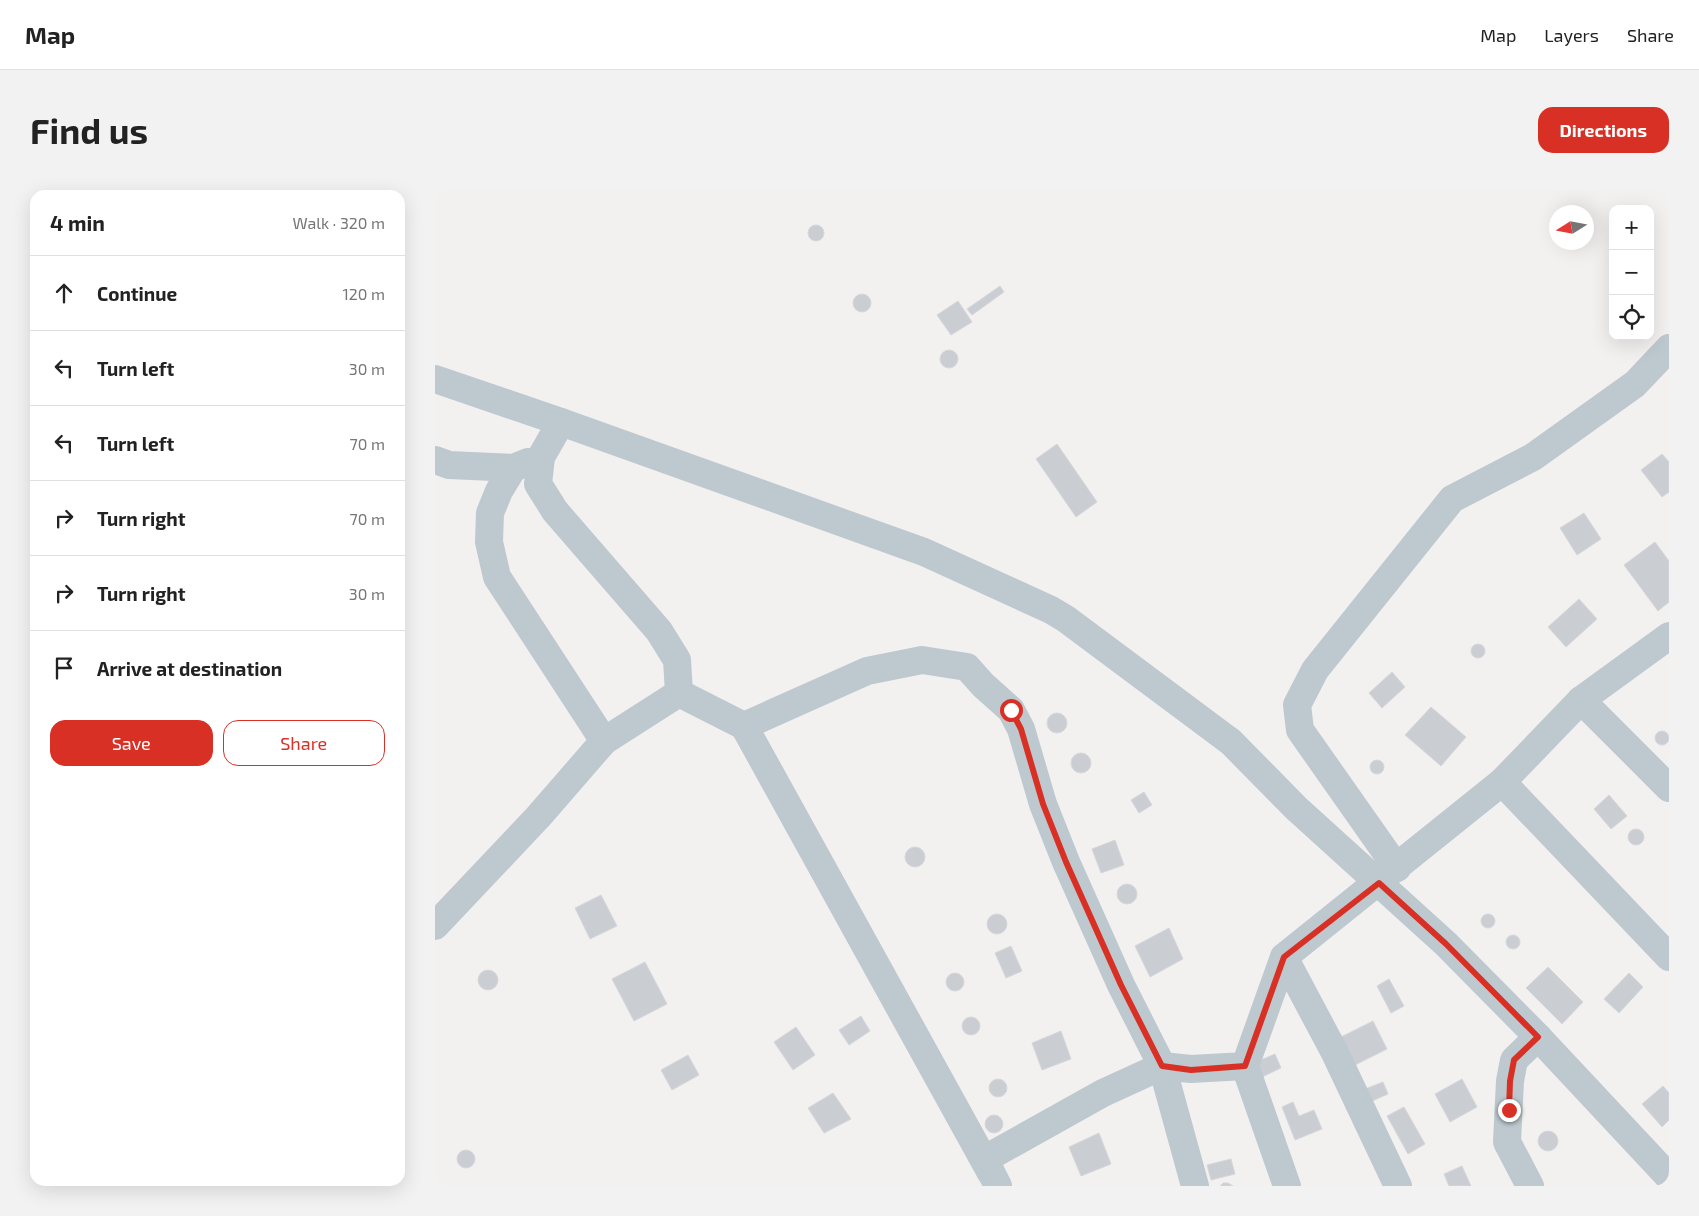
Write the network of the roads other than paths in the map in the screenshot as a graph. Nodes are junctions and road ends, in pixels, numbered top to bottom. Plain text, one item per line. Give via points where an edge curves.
1 (1669, 348) edge
2 (435, 379) edge
3 (561, 422) junction
4 (541, 456) junction
5 (435, 460) edge
6 (513, 468) junction
7 (1669, 636) edge
8 (679, 693) junction
9 (1581, 700) junction
10 (745, 726) junction
11 (604, 741) junction
12 (1503, 782) junction
13 (1669, 788) edge
14 (1388, 875) junction
15 (435, 926) edge
16 (1284, 957) junction
17 (1669, 957) edge
18 (1538, 1037) junction
19 (1162, 1066) junction
20 (1245, 1066) junction
21 (1669, 1177) edge
22 (994, 1180) edge
23 (1195, 1186) edge
24 (1287, 1186) edge
25 (1398, 1186) edge
26 (1529, 1186) edge

1 - 14 street via 1635,384 1533,457 1452,499 1315,670 1297,705 1300,730
2 - 3 street
3 - 4 street
3 - 14 street via 924,552 1051,610 1231,742 1296,808
4 - 6 street
4 - 8 street via 538,484 555,511 659,631 677,660
5 - 6 street via 449,465
6 - 11 street via 490,513 489,542 497,577
7 - 9 street
8 - 10 street
8 - 11 street
9 - 12 street
9 - 13 street
10 - 19 street via 867,671 921,660 967,667 1011,710 1021,729 1043,804 1066,862 1121,985
10 - 22 street
11 - 15 street via 538,817
12 - 14 street
12 - 17 street
14 - 16 street
14 - 18 street via 1446,944
16 - 20 street
16 - 25 street via 1335,1053
18 - 21 street
18 - 26 street via 1514,1060 1510,1081 1507,1142
19 - 20 street via 1191,1070
19 - 22 street via 1103,1092 992,1155 989,1166
19 - 23 street
20 - 24 street

